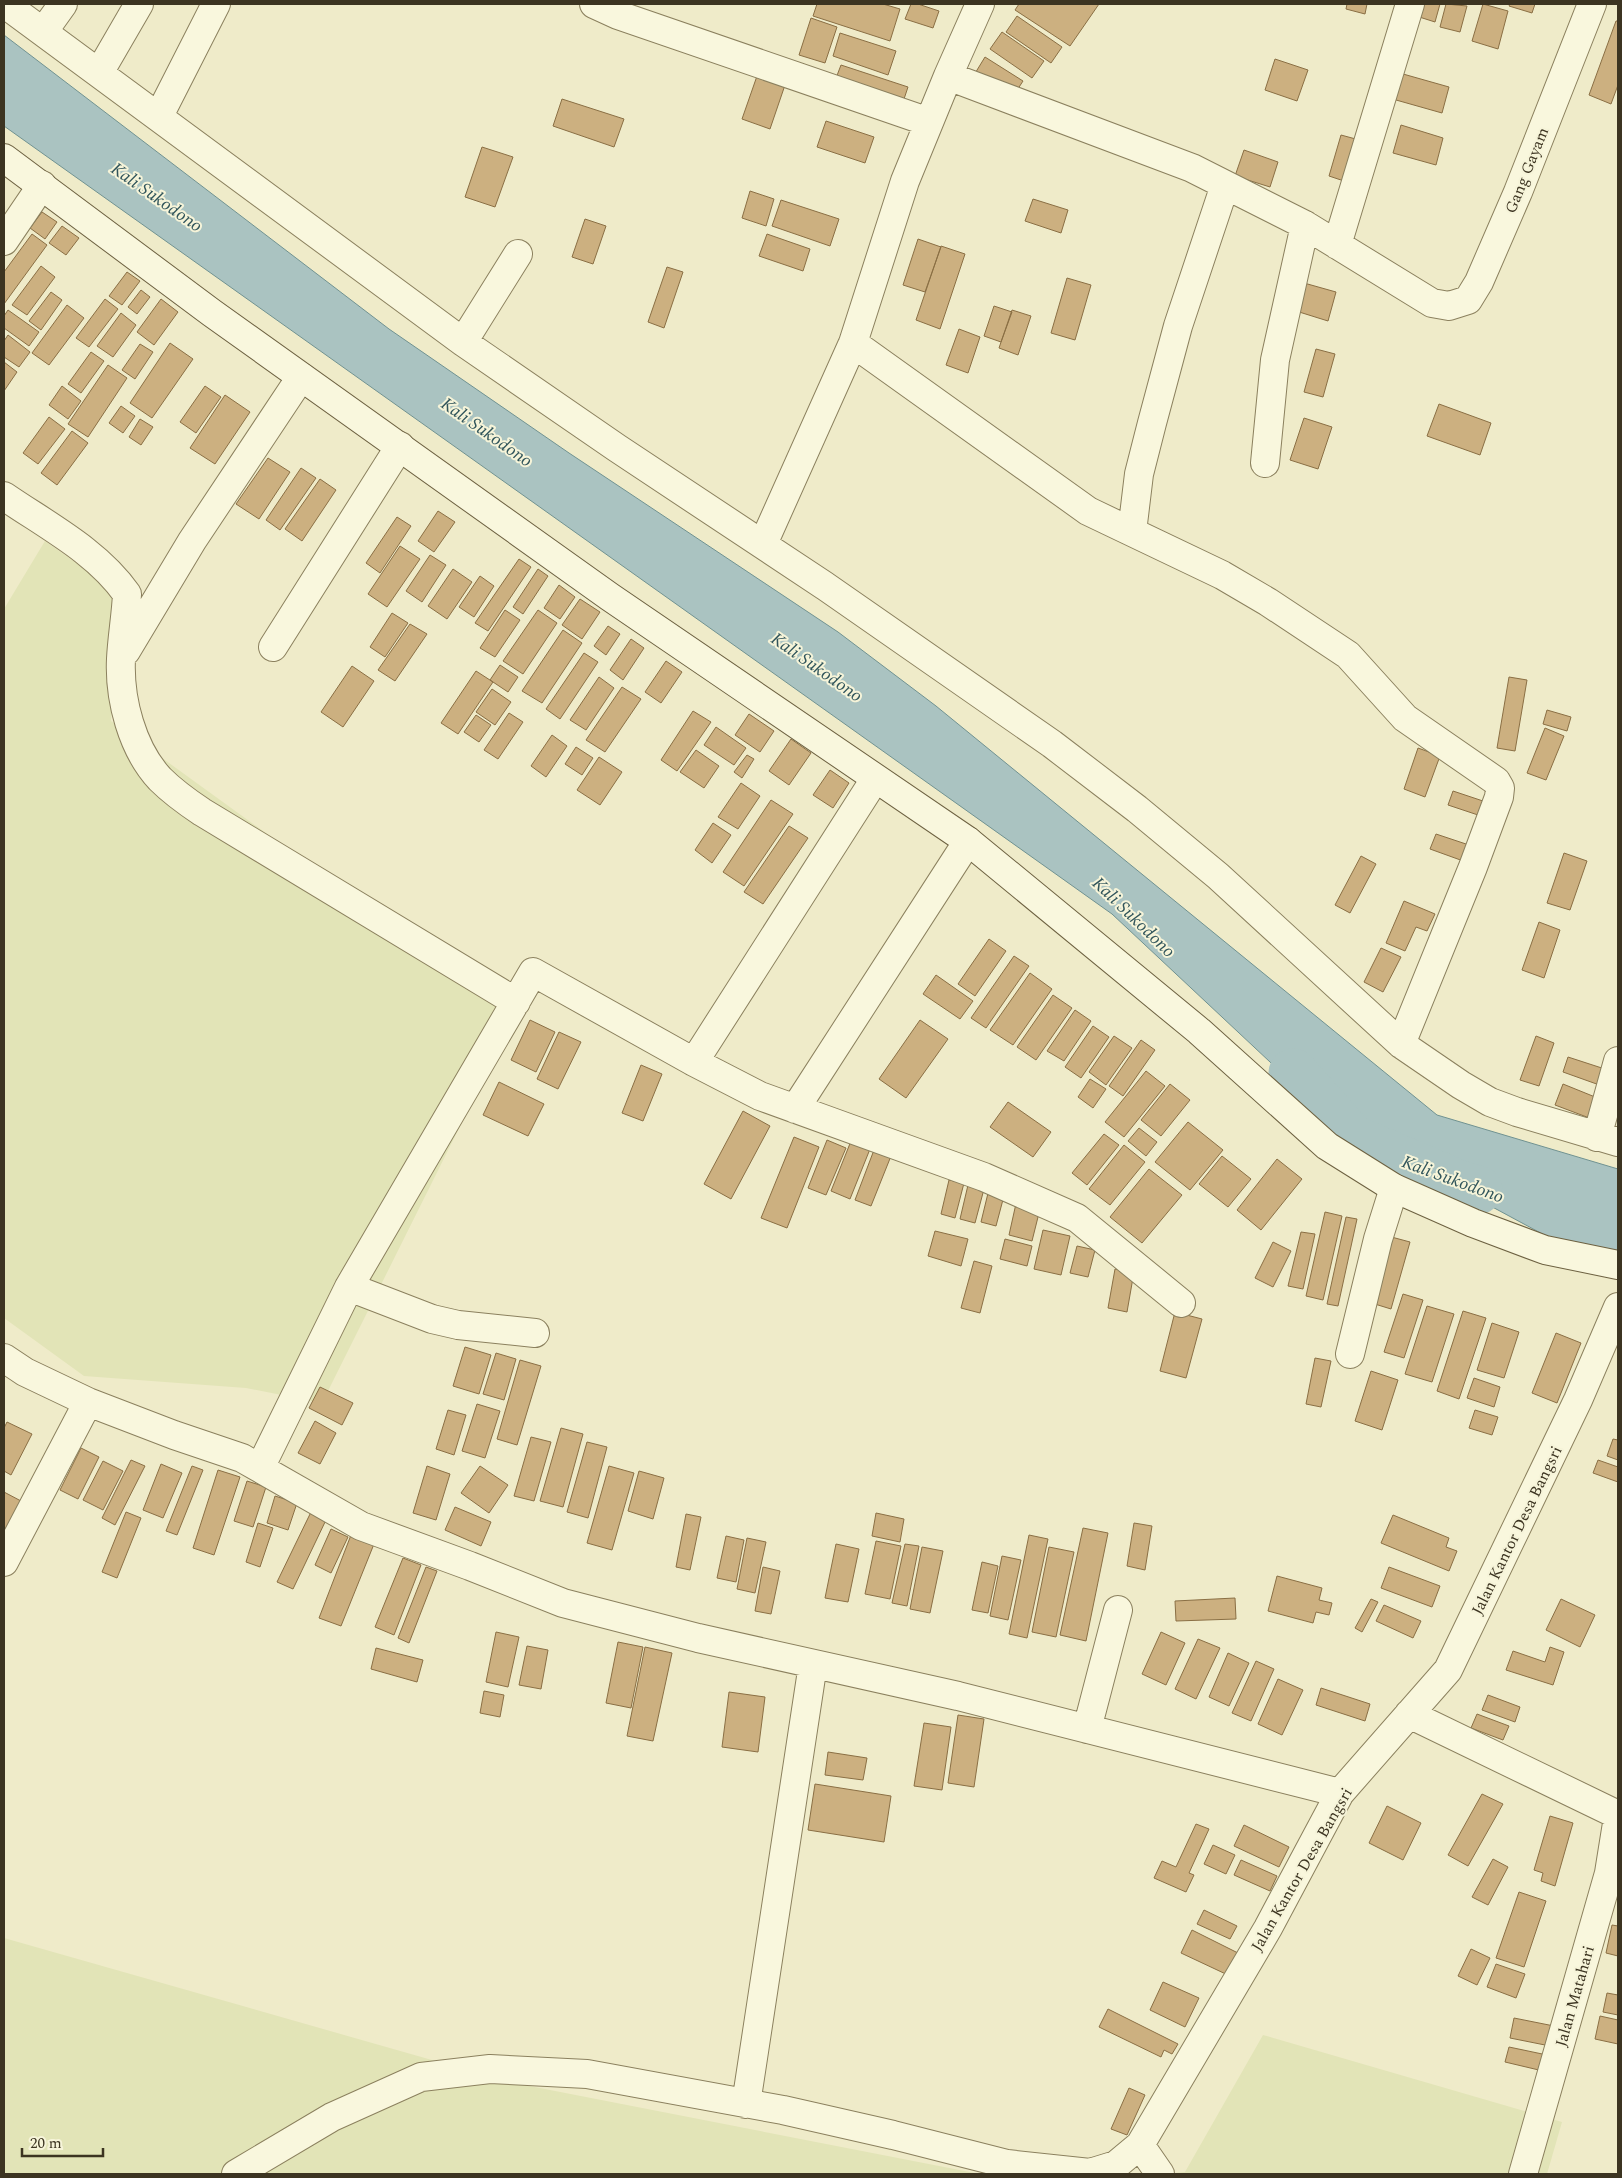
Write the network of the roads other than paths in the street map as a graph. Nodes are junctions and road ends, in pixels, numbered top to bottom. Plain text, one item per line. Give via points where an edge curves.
1 (5, 4) edge
2 (63, 4) edge
3 (138, 4) edge
4 (216, 4) edge
5 (594, 4) edge
6 (980, 4) edge
7 (1410, 4) edge
8 (1592, 4) edge
9 (43, 32) junction
10 (99, 73) junction
11 (948, 76) junction
12 (159, 116) junction
13 (929, 122) junction
14 (4, 158) edge
15 (42, 185) junction
16 (1225, 185) junction
17 (1305, 224) junction
18 (4, 241) edge
19 (1337, 245) junction
20 (518, 254) dead end
21 (463, 342) junction
22 (853, 343) junction
23 (301, 377) junction
24 (400, 446) junction
25 (1265, 464) dead end
26 (4, 496) edge
27 (1132, 532) junction
28 (763, 544) junction
29 (273, 647) dead end
30 (121, 659) junction
31 (875, 779) junction
32 (968, 841) junction
33 (516, 1002) junction
34 (1401, 1044) junction
35 (1618, 1061) edge
36 (694, 1062) junction
37 (795, 1109) junction
38 (1607, 1139) edge
39 (1394, 1188) junction
40 (1618, 1265) edge
41 (349, 1287) junction
42 (1181, 1303) dead end
43 (1618, 1307) edge
44 (535, 1333) dead end
45 (1350, 1354) dead end
46 (4, 1358) edge
47 (88, 1402) junction
48 (260, 1468) junction
49 (4, 1562) edge
50 (1118, 1610) dead end
51 (813, 1664) junction
52 (1409, 1714) junction
53 (1087, 1729) junction
54 (1340, 1793) junction
55 (1618, 1816) edge
56 (746, 2104) junction
57 (1140, 2145) junction
58 (236, 2174) edge
59 (1160, 2174) edge
60 (1523, 2174) edge

1 - 9 street
2 - 9 street
3 - 10 street
4 - 12 street
5 - 13 street
6 - 11 street
7 - 19 street
8 - 19 street, Gang Gayam via 1518,192 1468,300 1449,306 1432,303
9 - 10 street
10 - 12 street
11 - 13 street
11 - 16 street via 1192,168
12 - 21 street
13 - 22 street via 905,180
14 - 15 street
15 - 18 street
15 - 23 street
16 - 17 street
16 - 27 street via 1178,326 1154,414 1139,474
17 - 19 street
17 - 25 street via 1275,360
20 - 21 street
21 - 28 street
22 - 27 street via 1088,510
22 - 28 street
23 - 24 street
23 - 30 street via 192,541
24 - 29 street
24 - 31 street via 610,597
26 - 30 street via 97,560 117,579 127,594
27 - 34 street via 1230,580 1348,655 1405,718 1496,781 1500,788 1473,867
28 - 34 street via 1052,744 1138,809 1218,876
30 - 33 street via 122,689 138,744 160,778 179,796
31 - 32 street
31 - 36 street
32 - 37 street
32 - 39 street via 1199,1031 1327,1146
33 - 36 street via 533,972
33 - 41 street
34 - 38 street via 1490,1102
35 - 38 street
36 - 37 street via 760,1096
37 - 42 street via 984,1177 1077,1218
39 - 40 street via 1473,1224 1545,1250
39 - 45 street
41 - 44 street via 432,1319
41 - 48 street
43 - 52 street, Jalan Kantor Desa Bangsri via 1578,1400 1448,1670
46 - 47 street via 25,1372
47 - 48 street via 242,1458
47 - 49 street
48 - 51 street via 361,1526 563,1603
50 - 53 street
51 - 53 street
51 - 56 street
52 - 54 street, Jalan Kantor Desa Bangsri
52 - 55 street
53 - 54 street
54 - 57 street, Jalan Kantor Desa Bangsri via 1268,1928
55 - 60 street, Jalan Matahari via 1609,1873
56 - 57 street, Jalan Kantor Desa Bangsri via 884,2133 1007,2164 1090,2173 1116,2165
56 - 58 street, Jalan Kantor Desa Bangsri via 587,2074 490,2069 422,2077 332,2117
57 - 59 street

